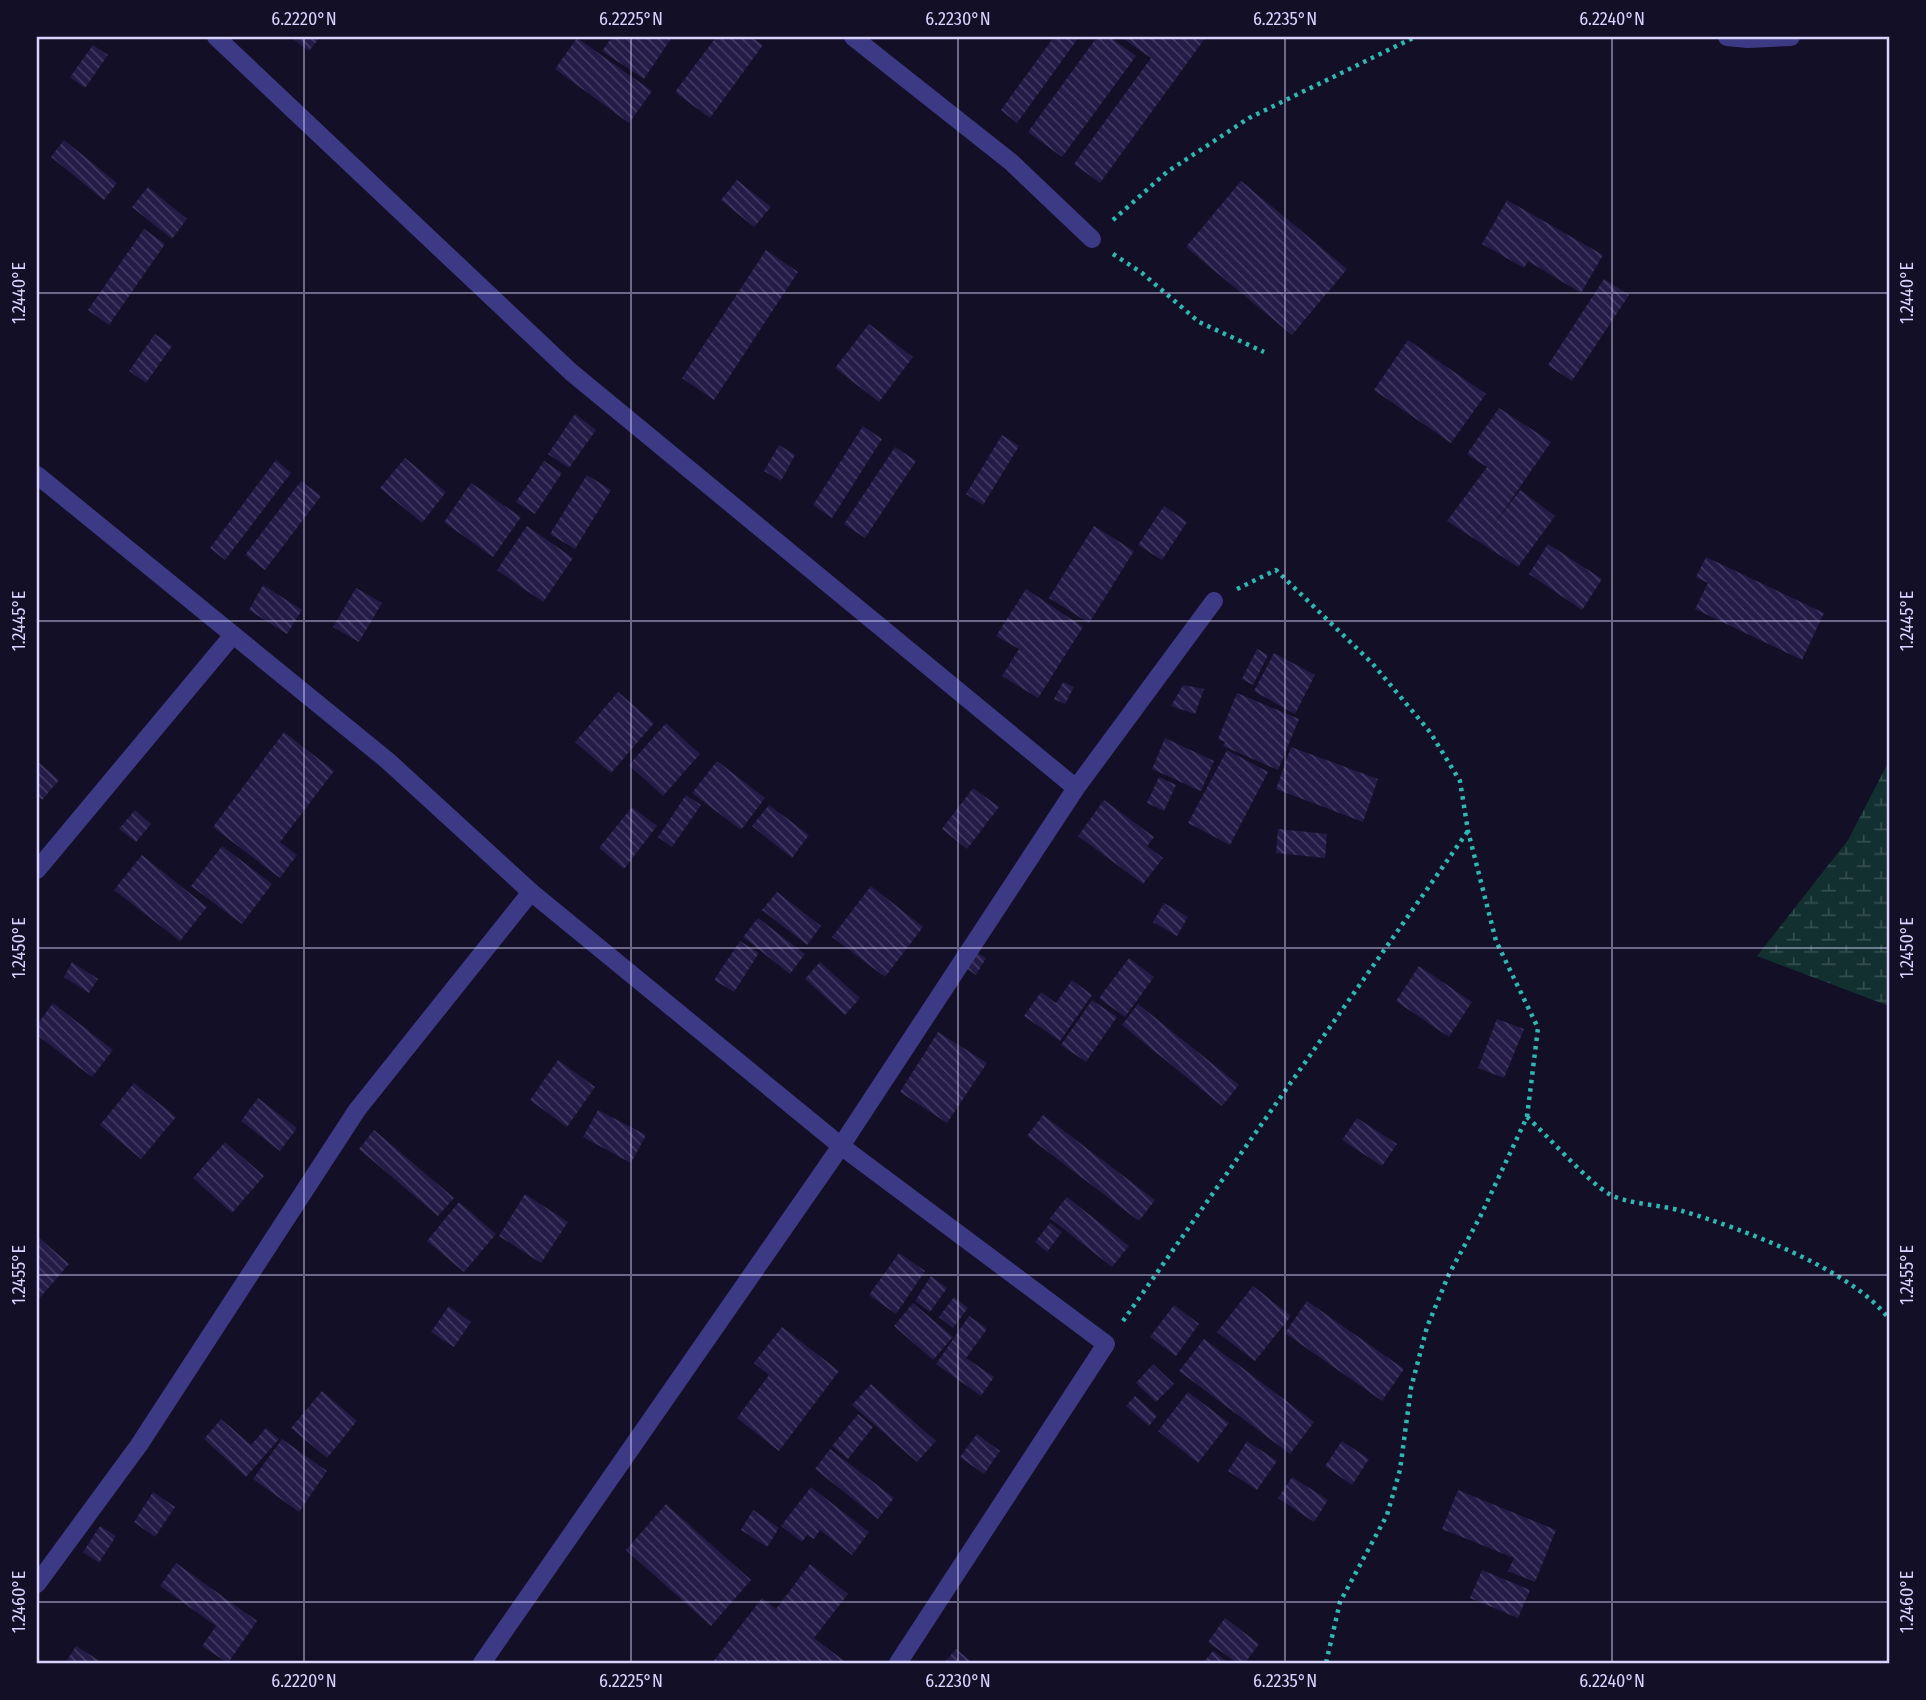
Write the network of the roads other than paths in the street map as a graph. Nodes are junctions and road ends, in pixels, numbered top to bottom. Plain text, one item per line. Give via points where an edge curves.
1 (216, 37) edge
2 (853, 37) edge
3 (1727, 37) edge
4 (1791, 37) edge
5 (1092, 239) road end
6 (37, 475) edge
7 (1214, 601) road end
8 (233, 635) junction
9 (1076, 788) junction
10 (37, 870) edge
11 (531, 892) junction
12 (841, 1146) junction
13 (37, 1584) edge
14 (482, 1663) edge
15 (898, 1663) edge

1 - 9 street via 571,372
2 - 5 street via 1011,162
3 - 4 street
6 - 8 street
7 - 9 street
8 - 10 street
8 - 11 street via 388,761
9 - 12 street
11 - 12 street
11 - 13 street via 357,1110 139,1445
12 - 14 street
12 - 15 street via 1106,1345

